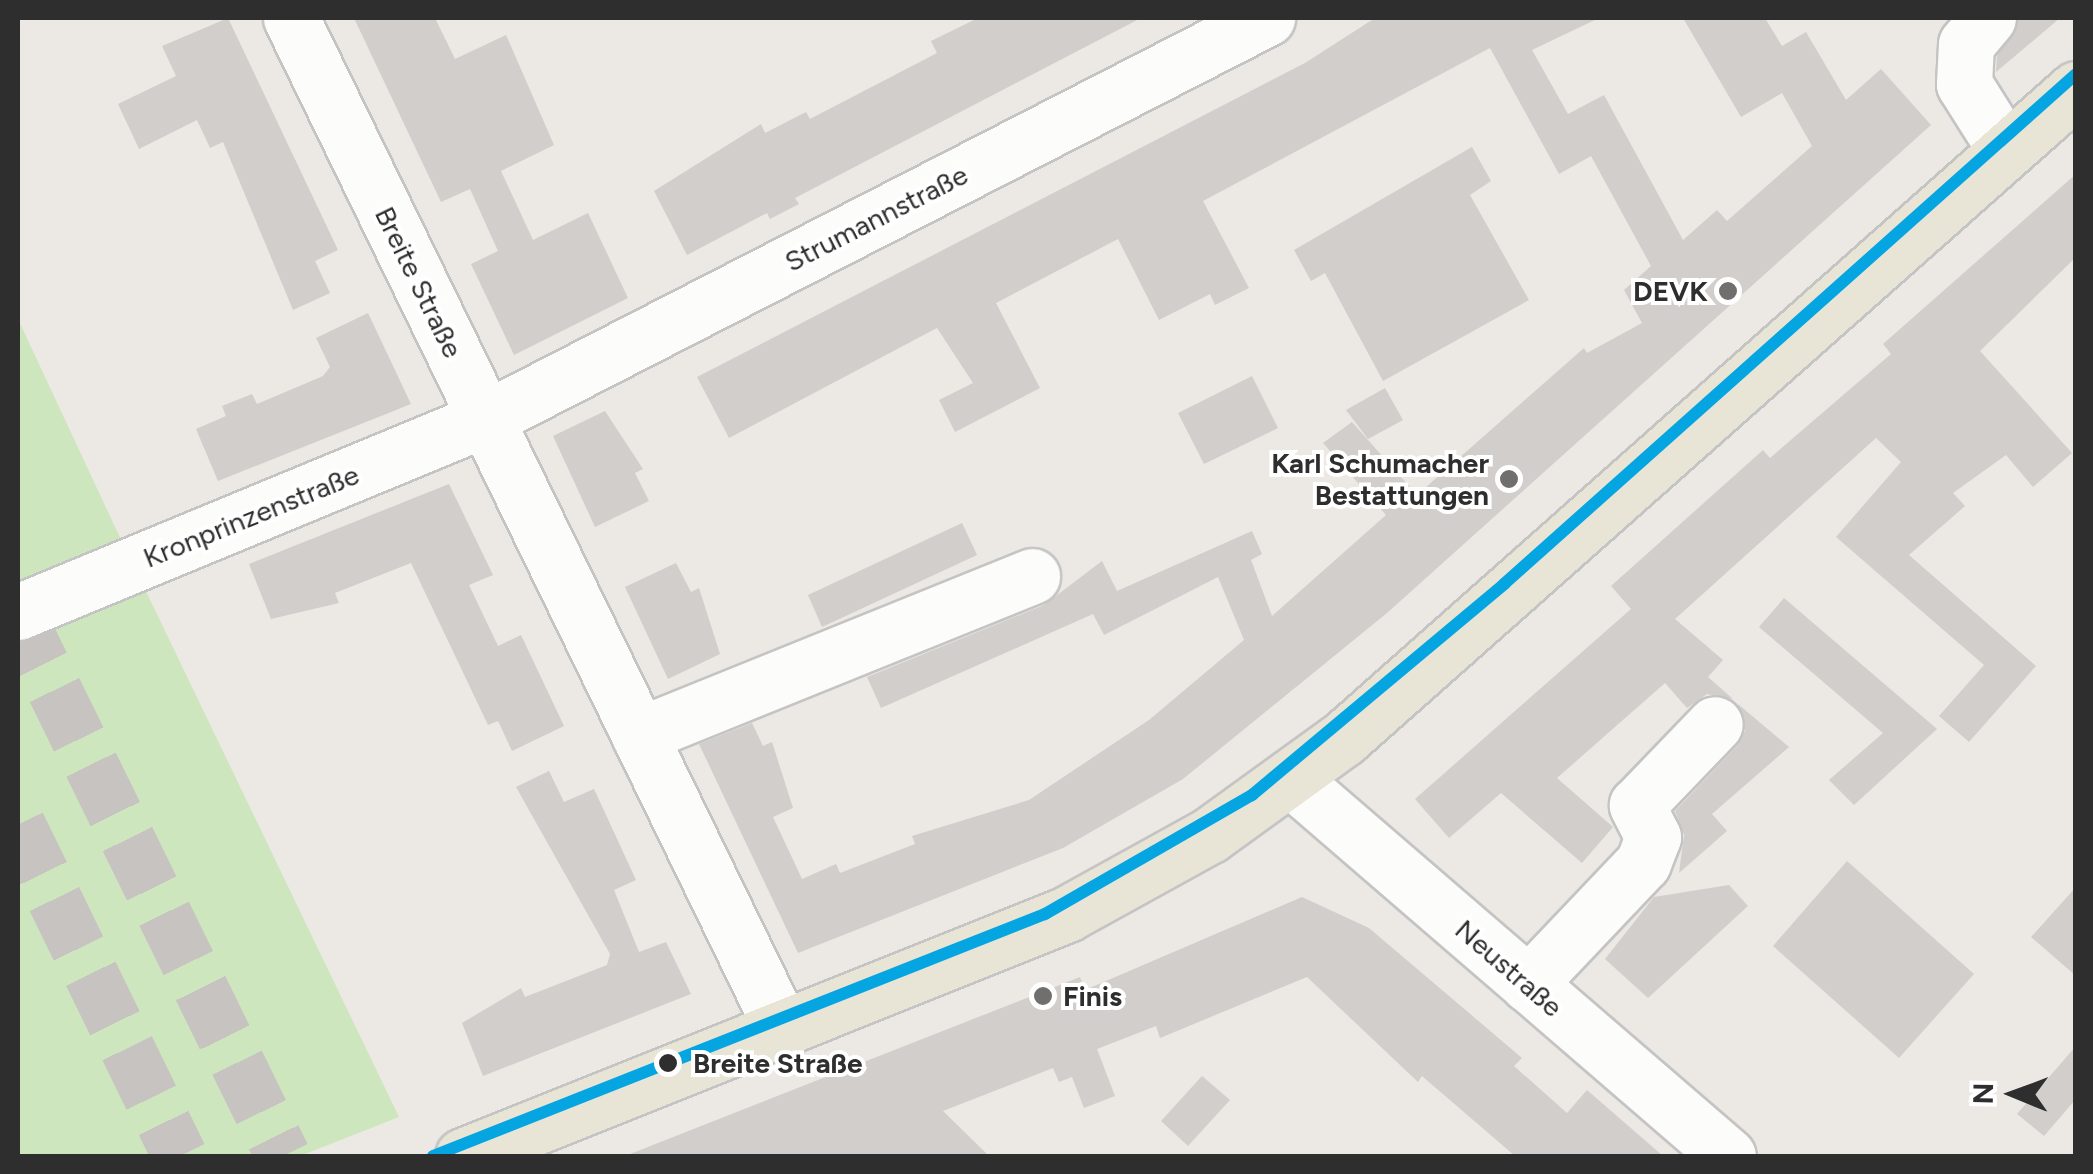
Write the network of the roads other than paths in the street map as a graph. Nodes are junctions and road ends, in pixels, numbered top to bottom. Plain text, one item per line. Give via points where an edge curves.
1 (291, 18) edge
2 (1267, 18) edge
3 (1988, 18) edge
4 (2076, 89) edge
5 (2006, 149) junction
6 (486, 419) junction
7 (1032, 576) dead end
8 (18, 612) edge
9 (1715, 724) dead end
10 (639, 735) junction
11 (1290, 778) junction
12 (1528, 984) junction
13 (783, 1031) junction
14 (478, 1154) edge
15 (1728, 1156) edge

1 - 6 street, Breite Straße
2 - 6 street, Strumannstraße
3 - 5 street via 1966,44 1964,84
4 - 5 main road
5 - 11 main road via 1546,562
6 - 8 street, Kronprinzenstraße
6 - 10 street, Breite Straße
7 - 10 street
9 - 12 street via 1637,805 1654,837 1643,863
10 - 13 street, Breite Straße
11 - 12 street, Neustraße
11 - 13 main road via 1115,891
12 - 15 street, Neustraße
13 - 14 main road

